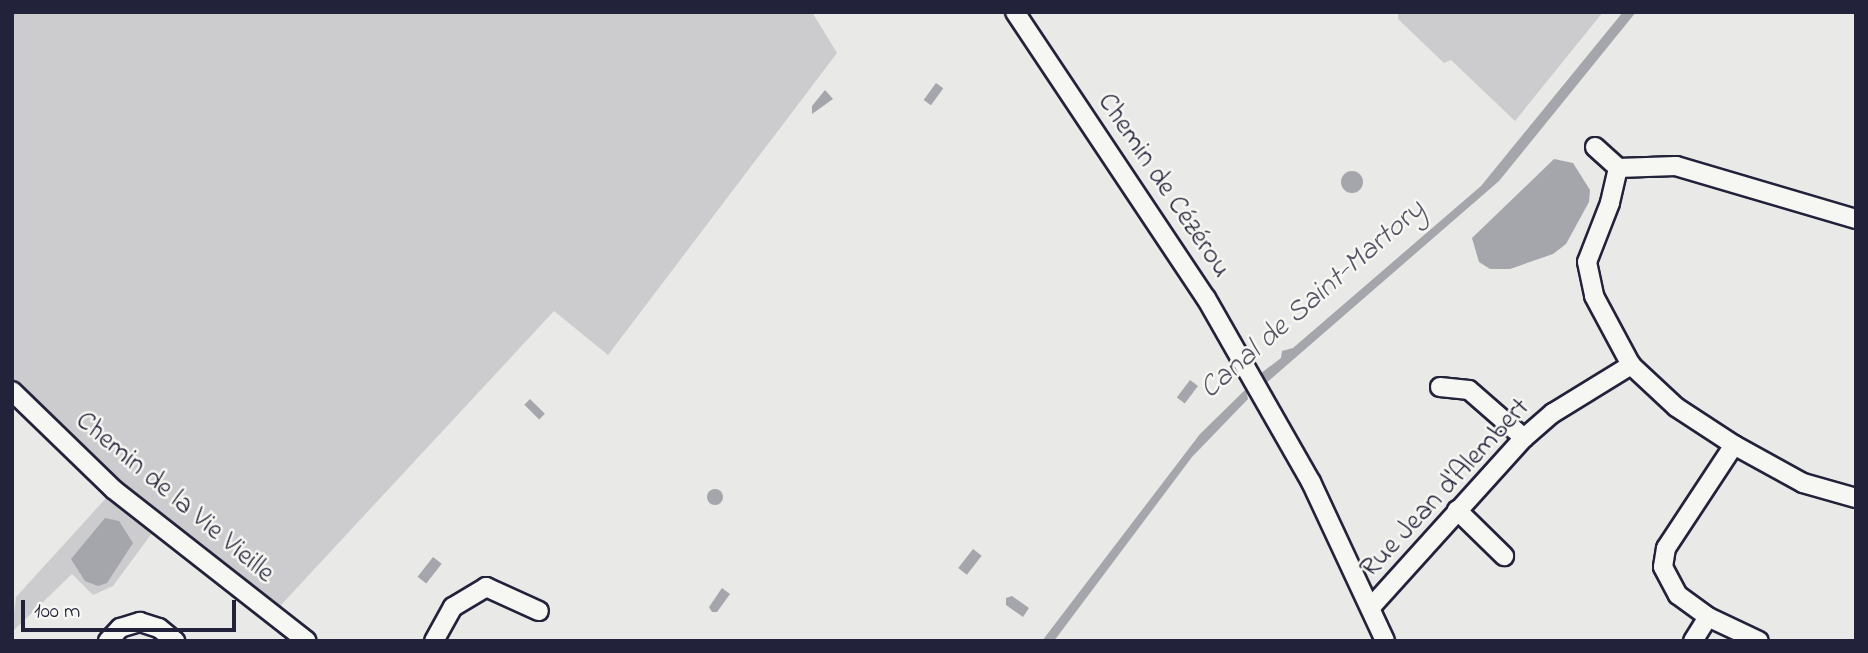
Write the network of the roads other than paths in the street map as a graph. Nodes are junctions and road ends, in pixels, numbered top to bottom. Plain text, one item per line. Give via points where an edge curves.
1 (1015, 12) edge
2 (1595, 148) dead end
3 (1618, 168) junction
4 (1856, 219) edge
5 (1631, 365) junction
6 (1440, 387) dead end
7 (12, 391) edge
8 (1524, 438) junction
9 (1734, 445) junction
10 (1856, 498) edge
11 (1457, 510) junction
12 (1504, 556) dead end
13 (1372, 606) junction
14 (539, 611) dead end
15 (1708, 617) junction
16 (108, 641) edge
17 (175, 641) edge
18 (307, 641) edge
19 (434, 641) edge
20 (1385, 641) edge
21 (1693, 641) edge
22 (1759, 641) edge

1 - 13 street, Chemin de Cézérou via 1196,283 1311,482
2 - 3 street
3 - 4 street via 1676,166
3 - 5 street via 1611,203 1587,262 1594,296
5 - 8 street, Rue Jean d'Alembert via 1553,413
5 - 9 street via 1676,407
6 - 8 street via 1469,390
7 - 18 street, Chemin de la Vie Vieille via 113,489
8 - 11 street, Rue Jean d'Alembert
9 - 10 street via 1803,483
9 - 15 street via 1663,558 1670,586
11 - 12 street
11 - 13 street, Rue Jean d'Alembert
13 - 20 street, Chemin de Cézérou
14 - 19 street via 486,587 453,607
15 - 21 street
15 - 22 street
16 - 17 street via 121,628 140,622 159,628

